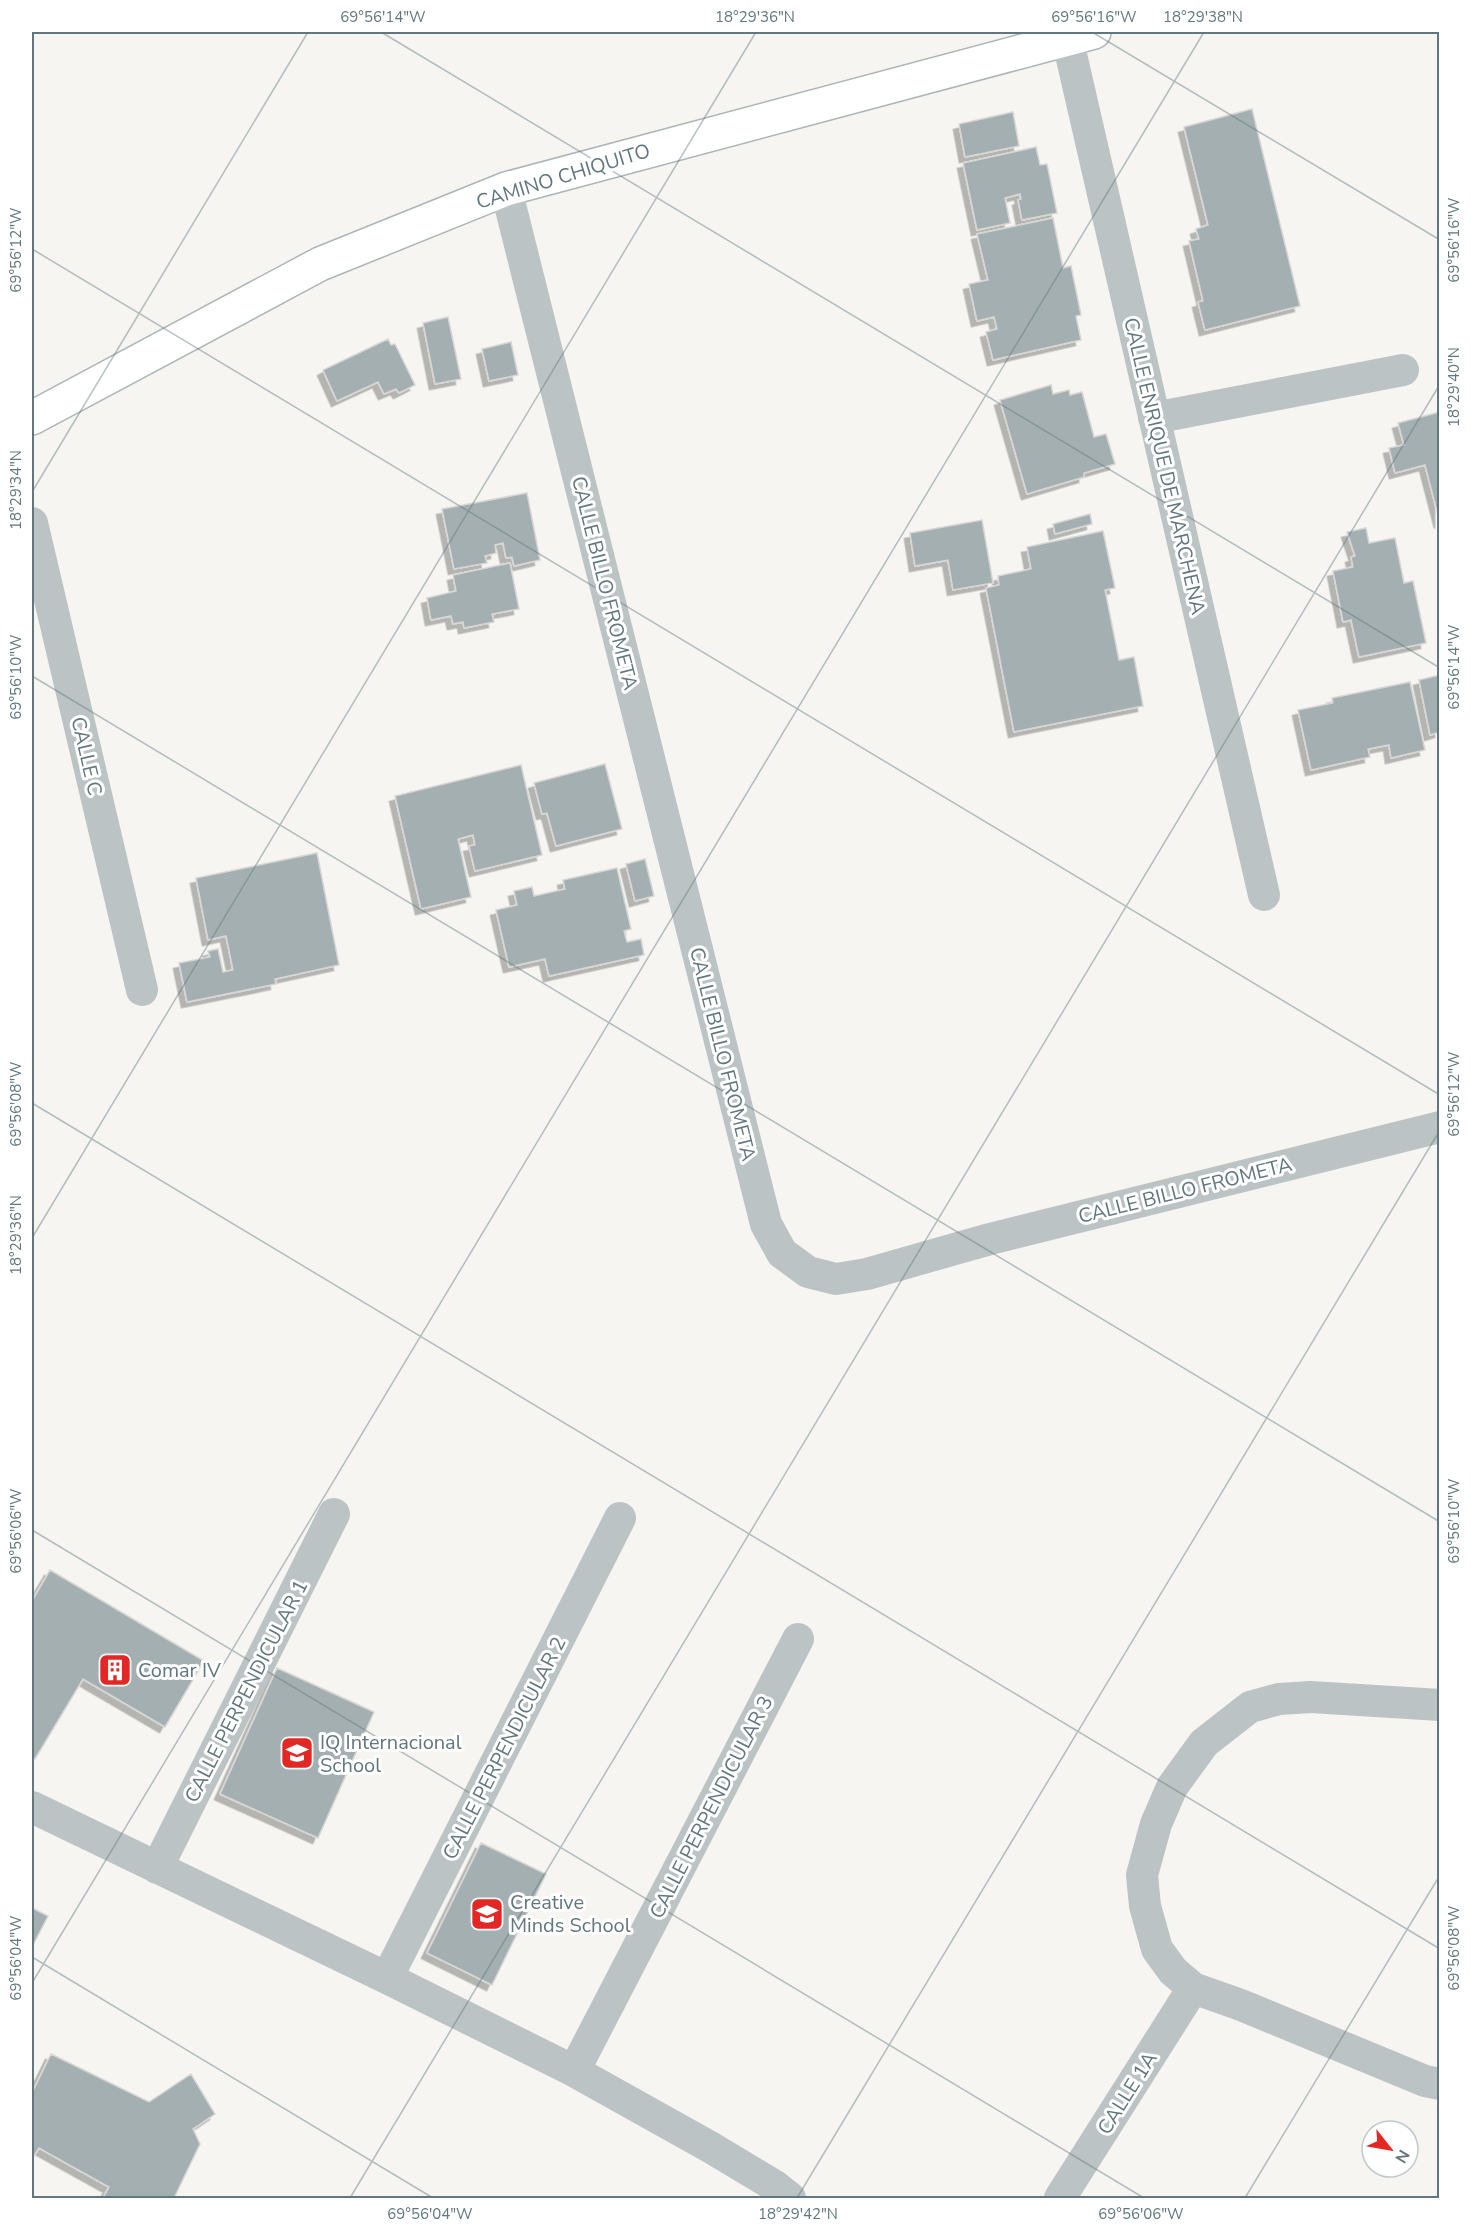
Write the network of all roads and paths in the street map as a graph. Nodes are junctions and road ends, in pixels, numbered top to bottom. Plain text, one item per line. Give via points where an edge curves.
1 (1074, 34) edge
2 (506, 189) junction
3 (1403, 370) dead end
4 (32, 418) edge
5 (1154, 418) junction
6 (32, 523) edge
7 (1264, 895) dead end
8 (141, 990) dead end
9 (1440, 1127) edge
10 (334, 1514) dead end
11 (620, 1518) dead end
12 (798, 1639) dead end
13 (1440, 1705) edge
14 (32, 1807) edge
15 (157, 1868) junction
16 (387, 1978) junction
17 (1193, 1989) junction
18 (574, 2071) junction
19 (1440, 2084) edge
20 (790, 2199) edge
21 (1060, 2199) edge

1 - 2 main road, CAMINO CHIQUITO
1 - 5 street, CALLE ENRIQUE DE MARCHENA
2 - 4 main road, CAMINO CHIQUITO via 320,264
2 - 9 street, CALLE BILLO FROMETA via 766,1224 782,1253 808,1272 836,1279 867,1274 1012,1233
3 - 5 street
5 - 7 street, CALLE ENRIQUE DE MARCHENA
6 - 8 street, CALLE C
10 - 15 street, CALLE PERPENDICULAR 1
11 - 16 street, CALLE PERPENDICULAR 2
12 - 18 street, CALLE PERPENDICULAR 3
13 - 17 street via 1279,1698 1250,1707 1204,1743 1172,1786 1156,1824 1142,1875 1145,1906 1157,1949
14 - 15 street
15 - 16 street
16 - 18 street
17 - 19 street
17 - 21 street, CALLE 1A
18 - 20 street via 776,2186

